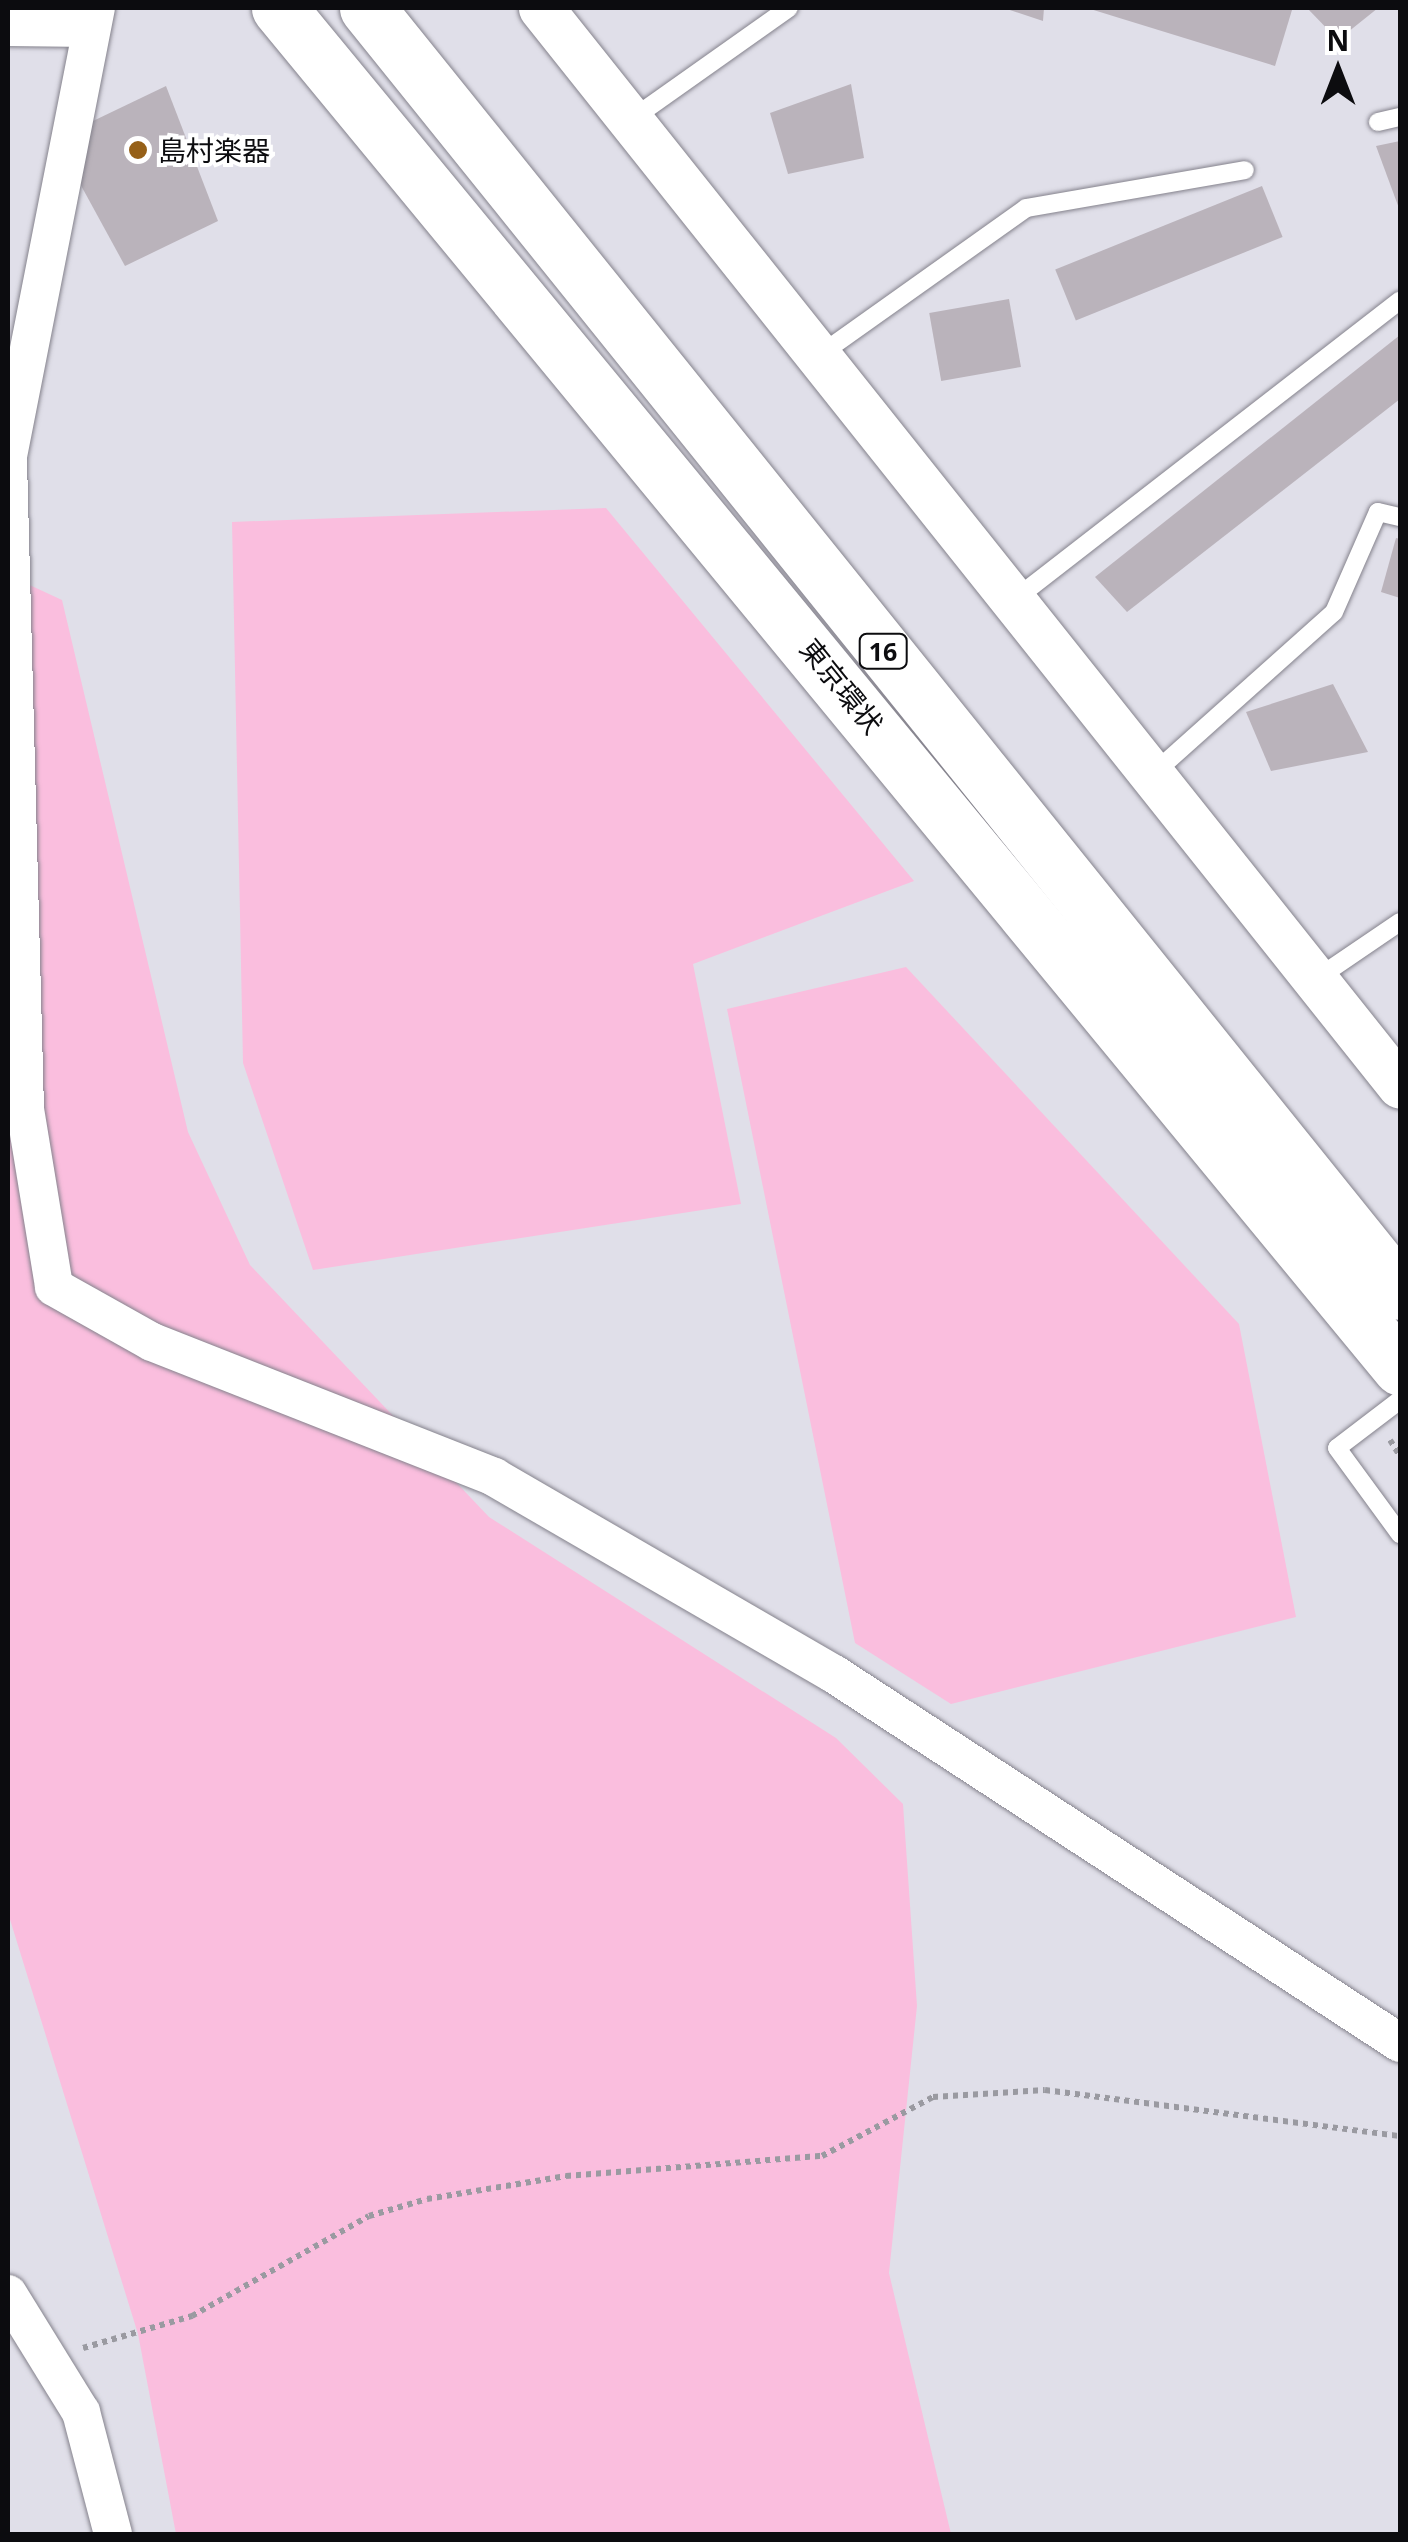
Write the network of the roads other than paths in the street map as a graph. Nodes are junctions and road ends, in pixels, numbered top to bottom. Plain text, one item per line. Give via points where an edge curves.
1 (279, 8) edge
2 (367, 8) edge
3 (541, 8) edge
4 (789, 8) edge
5 (93, 18) edge
6 (8, 27) edge
7 (1400, 117) edge
8 (628, 122) junction
9 (1378, 122) dead end
10 (1245, 170) dead end
11 (1400, 300) edge
12 (818, 357) junction
13 (8, 458) edge
14 (1400, 517) edge
15 (1014, 600) junction
16 (1154, 772) junction
17 (1400, 922) edge
18 (1319, 976) junction
19 (1400, 1086) edge
20 (1400, 1292) edge
21 (1400, 1368) edge
22 (1400, 1400) edge
23 (1400, 1534) edge
24 (1400, 2043) edge
25 (8, 2294) edge
26 (113, 2534) edge

1 - 21 highway, 東京環状 / 16
2 - 20 highway, 東京環状 / 16
3 - 8 street
4 - 8 lane
5 - 6 street
5 - 13 street
7 - 9 lane
8 - 12 street
10 - 12 lane via 1026,208
11 - 15 lane
12 - 15 street
13 - 24 street via 25,1110 54,1287 152,1342 494,1477 834,1674
14 - 16 lane via 1378,512 1334,612
15 - 16 street
16 - 18 street
17 - 18 lane
18 - 19 street
22 - 23 lane via 1336,1448
25 - 26 street via 53,2356 81,2412

